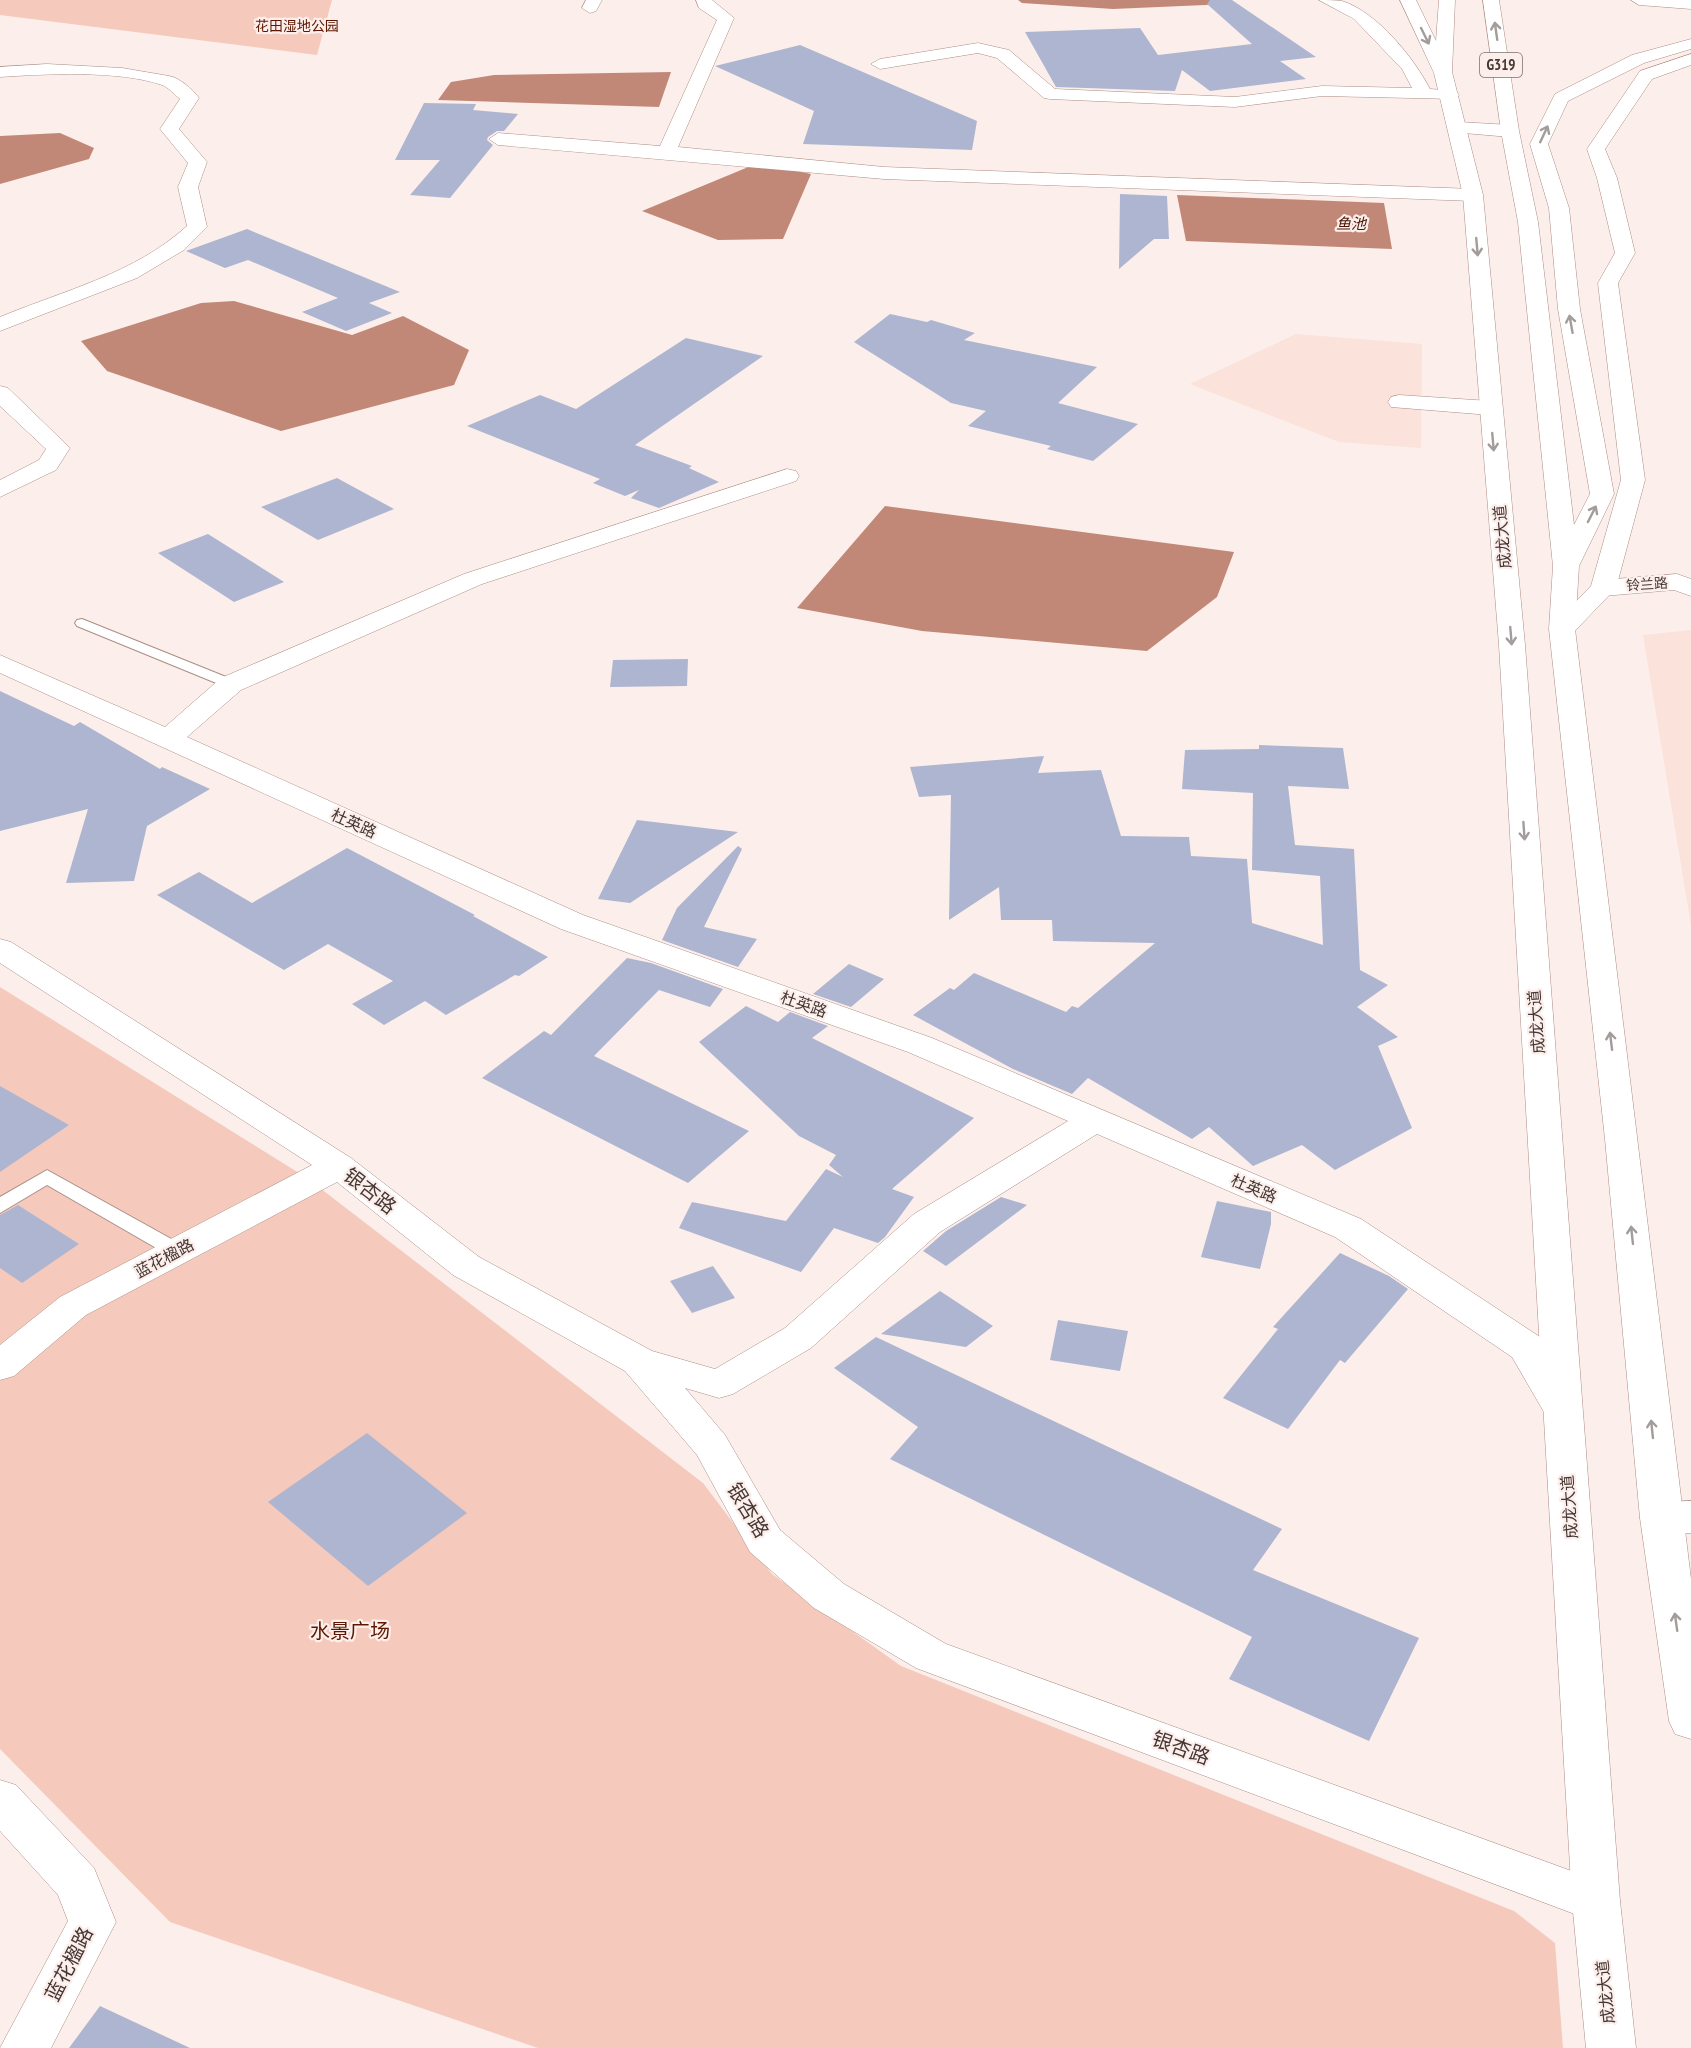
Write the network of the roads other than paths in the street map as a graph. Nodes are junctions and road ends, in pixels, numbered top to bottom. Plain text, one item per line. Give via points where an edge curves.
1 (704, 0) edge
2 (1326, 0) edge
3 (1408, 0) edge
4 (1447, 0) edge
5 (1491, 0) edge
6 (1640, 0) edge
7 (1691, 4) edge
8 (1360, 8) edge
9 (1691, 44) edge
10 (1691, 60) edge
11 (880, 64) dead end
12 (0, 72) edge
13 (1443, 72) junction
14 (1423, 93) junction
15 (1450, 95) junction
16 (1459, 128) junction
17 (1510, 130) junction
18 (498, 140) dead end
19 (667, 152) junction
20 (1473, 195) junction
21 (0, 325) edge
22 (0, 393) edge
23 (1399, 402) dead end
24 (1490, 408) junction
25 (787, 476) dead end
26 (0, 490) edge
27 (1566, 566) junction
28 (1602, 588) junction
29 (1691, 588) edge
30 (82, 624) dead end
31 (1563, 629) junction
32 (0, 663) edge
33 (231, 684) junction
34 (168, 739) junction
35 (0, 949) edge
36 (1095, 1120) junction
37 (339, 1166) junction
38 (0, 1206) edge
39 (177, 1251) junction
40 (639, 1362) junction
41 (0, 1366) edge
42 (1562, 1409) junction
43 (1676, 1518) edge
44 (1691, 1721) edge
45 (0, 1799) edge
46 (1596, 1901) junction
47 (25, 2048) edge
48 (1611, 2048) edge

1 - 19 main road via 705,5 726,18
2 - 8 main road
3 -> 13 main road
4 - 13 main road, 成龙大道
17 -> 5 main road, G319
6 - 7 main road
8 - 14 main road via 1410,67
27 -> 9 main road via 1602,494 1569,309 1559,208 1539,144 1561,98 1638,59
10 - 28 main road via 1646,75 1596,149 1625,253 1608,283 1633,480
11 - 14 main road via 978,48 1003,54 1050,94 1235,102 1322,91
12 - 21 main road via 47,69 169,81 190,98 169,129 198,162 188,187 197,227 183,243 128,274
13 - 15 main road, 成龙大道
14 - 15 main road
15 - 16 main road, 成龙大道
16 - 17 main road
16 - 20 main road, 成龙大道
17 - 27 main road via 1528,222
18 - 19 main road
19 - 20 main road via 884,173
20 -> 24 main road, 成龙大道
22 - 26 main road via 58,448 48,465
23 - 24 main road
24 -> 42 main road, 成龙大道 via 1512,645
25 - 33 main road via 473,579
27 - 31 main road
28 - 29 main road, 铃兰路 via 1677,582
28 - 31 main road
30 - 33 lane
43 -> 31 main road via 1622,1139
32 - 34 main road, 杜英路
33 - 34 main road
34 - 36 main road, 杜英路 via 572,922 920,1045
35 - 37 main road, 银杏路
36 - 40 main road via 927,1223 798,1338 719,1384
36 - 42 main road, 杜英路 via 1348,1228 1526,1347
37 - 39 main road, 蓝花楹路
37 - 40 main road, 银杏路 via 466,1266
38 - 39 lane via 47,1176
39 - 41 main road, 蓝花楹路 via 73,1306
40 - 46 main road, 银杏路 via 711,1445 765,1541 830,1596 931,1656
42 - 46 main road, 成龙大道
44 -> 43 main road
45 - 47 main road, 蓝花楹路 via 77,1883 92,1922
46 - 48 main road, 成龙大道

